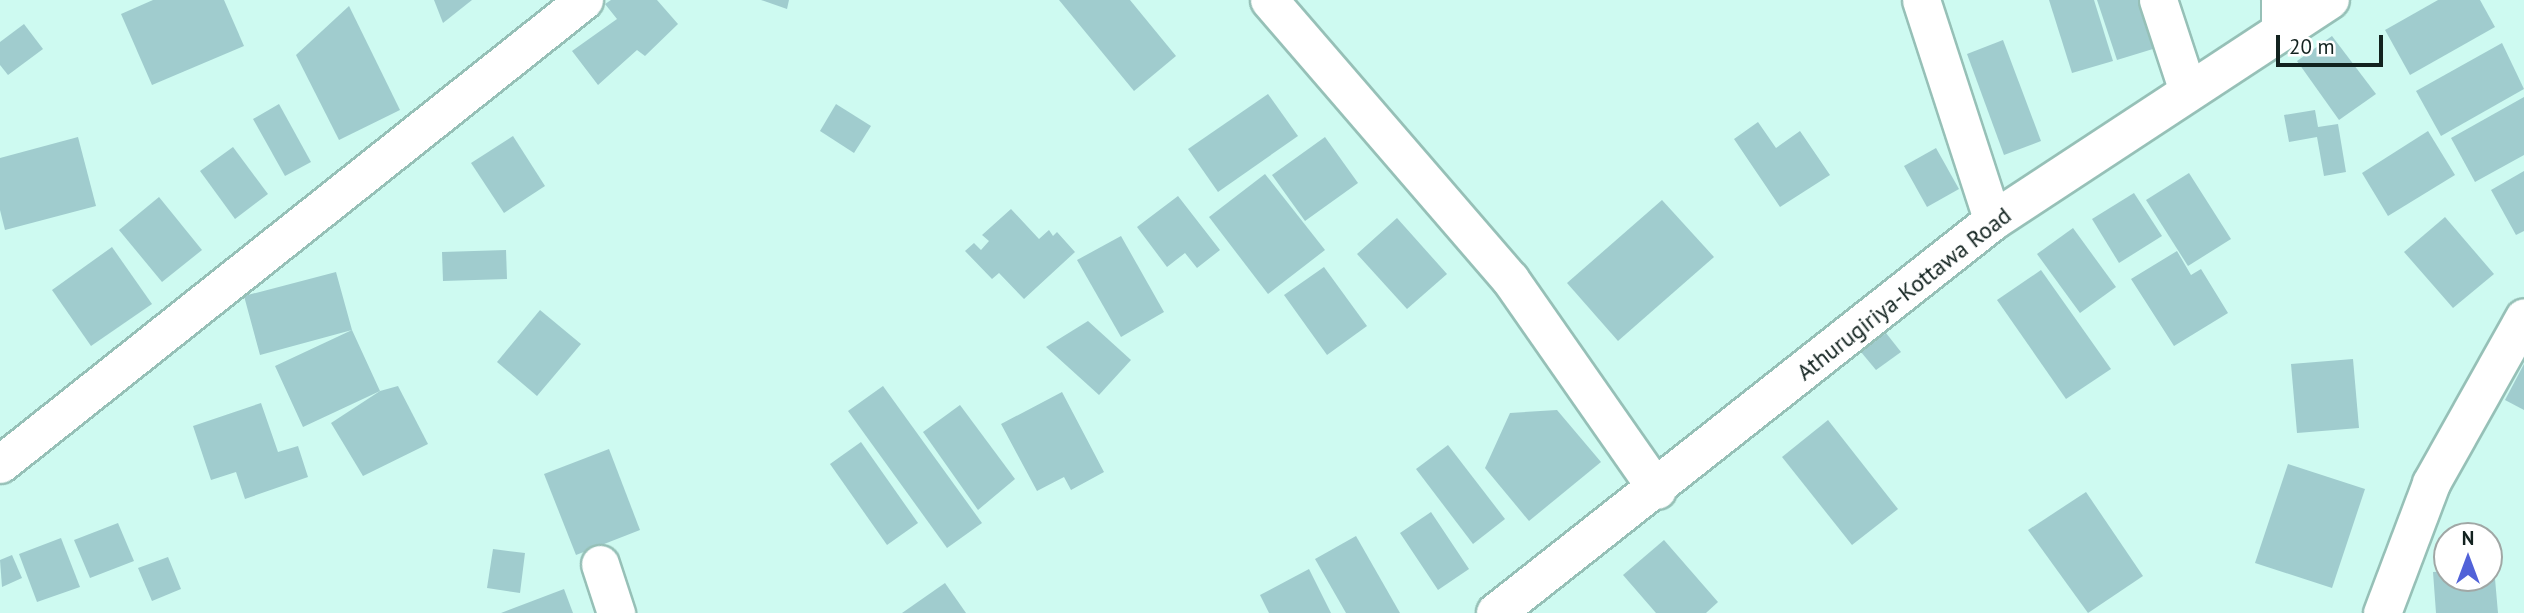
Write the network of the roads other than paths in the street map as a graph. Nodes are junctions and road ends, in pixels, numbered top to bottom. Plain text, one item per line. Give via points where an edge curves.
1 (584, 0) edge
2 (1269, 0) edge
3 (1922, 0) edge
4 (2158, 0) edge
5 (2330, 0) edge
6 (2280, 15) edge
7 (2188, 91) junction
8 (1993, 221) junction
9 (2524, 317) edge
10 (0, 464) edge
11 (1657, 490) junction
12 (600, 564) dead end
13 (616, 613) edge
14 (1496, 613) edge
15 (2382, 613) edge

1 - 10 street
2 - 11 street via 1510,279
3 - 8 street
4 - 7 street
5 - 6 main road, Athurugiriya-Kottawa Road
6 - 7 main road, Athurugiriya-Kottawa Road
7 - 8 main road, Athurugiriya-Kottawa Road
8 - 11 main road, Athurugiriya-Kottawa Road
9 - 15 street via 2431,483
11 - 14 main road, Athurugiriya-Kottawa Road
12 - 13 street

